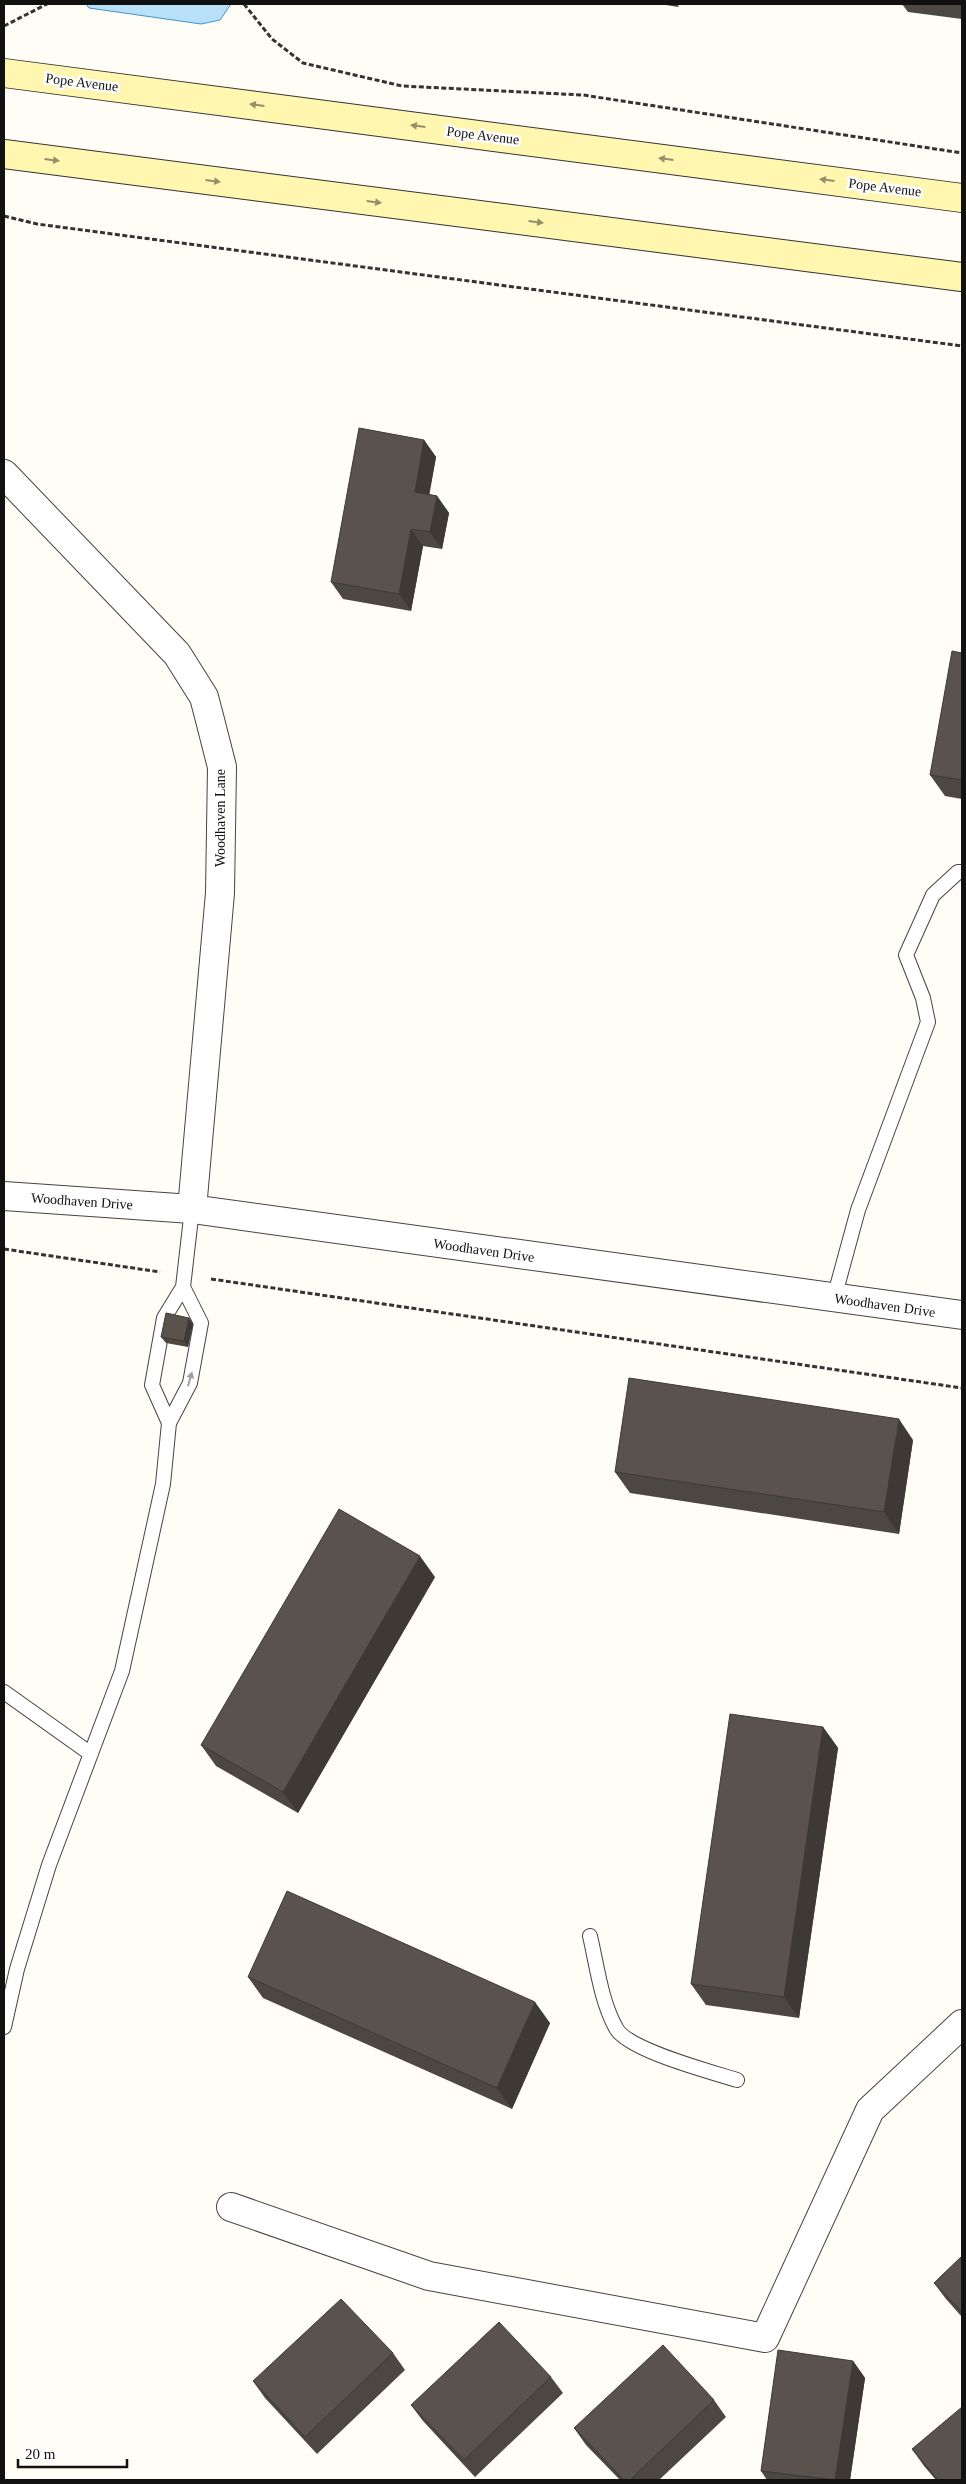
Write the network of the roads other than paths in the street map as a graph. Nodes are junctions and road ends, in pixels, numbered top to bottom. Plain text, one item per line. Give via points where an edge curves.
1 (4, 73) edge
2 (4, 154) edge
3 (962, 198) edge
4 (962, 277) edge
5 (4, 474) edge
6 (962, 872) edge
7 (4, 1196) edge
8 (192, 1209) junction
9 (184, 1281) junction
10 (834, 1298) junction
11 (962, 1315) edge
12 (169, 1423) junction
13 (4, 1692) edge
14 (90, 1754) junction
15 (590, 1936) dead end
16 (962, 2024) edge
17 (4, 2027) edge
18 (737, 2080) dead end
19 (231, 2207) dead end

3 -> 1 main road, Pope Avenue
2 -> 4 main road
5 - 8 street, Woodhaven Lane via 177,654 204,697 209,716 222,767 220,893
6 - 10 lane via 932,895 906,955 923,998 928,1022 858,1210
7 - 8 street, Woodhaven Drive
8 - 9 lane
8 - 10 street, Woodhaven Drive
12 -> 9 lane via 190,1383 201,1323
9 - 12 lane via 164,1318 152,1385
10 - 11 street, Woodhaven Drive
12 - 14 lane via 163,1484 122,1671
13 - 14 lane
14 - 17 lane via 49,1865 17,1970
15 - 18 lane via 604,1998 616,2030 648,2052
16 - 19 street via 870,2110 765,2338 429,2276

